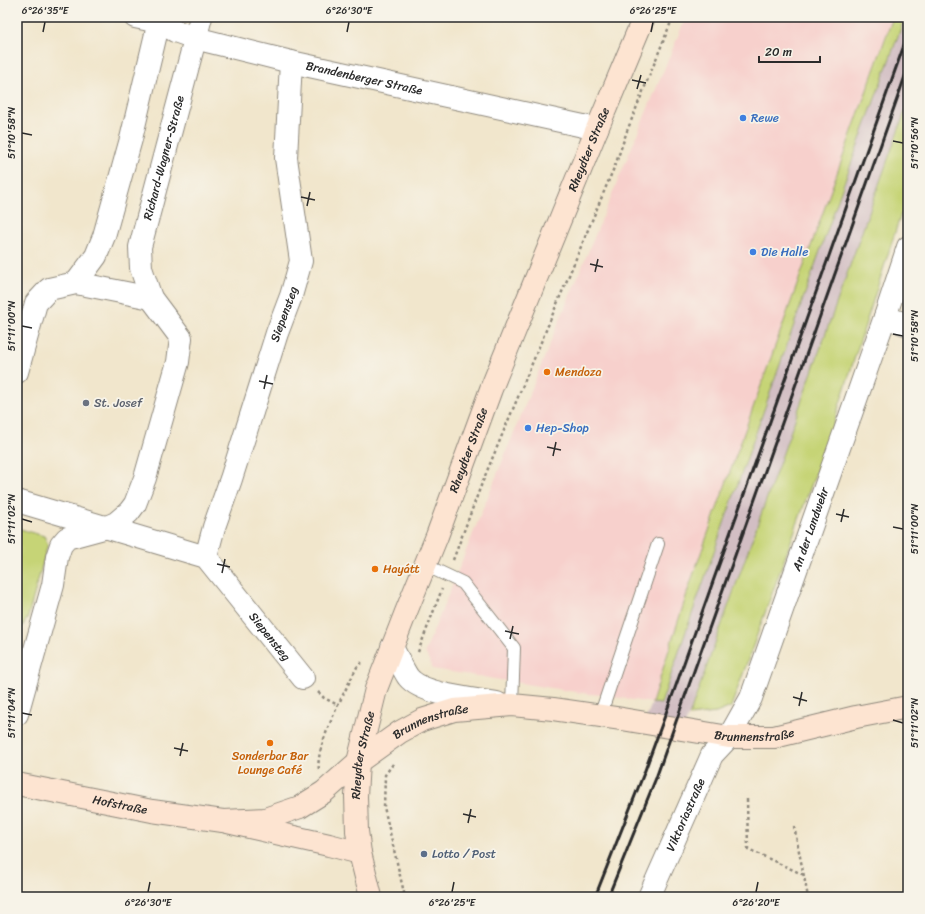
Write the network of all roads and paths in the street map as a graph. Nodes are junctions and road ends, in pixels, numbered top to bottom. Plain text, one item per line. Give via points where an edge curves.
1 (135, 17) edge
2 (201, 17) edge
3 (644, 17) edge
4 (673, 17) edge
5 (160, 20) edge
6 (195, 38) junction
7 (291, 62) junction
8 (597, 129) junction
9 (908, 247) edge
10 (76, 283) junction
11 (151, 298) junction
12 (885, 317) junction
13 (908, 325) edge
14 (17, 372) edge
15 (17, 501) edge
16 (104, 528) junction
17 (658, 544) dead end
18 (206, 557) junction
19 (426, 565) junction
20 (447, 576) junction
21 (392, 647) junction
22 (357, 667) dead end
23 (408, 677) junction
24 (303, 678) dead end
25 (512, 705) junction
26 (908, 707) edge
27 (17, 714) edge
28 (600, 716) junction
29 (400, 732) junction
30 (729, 736) junction
31 (358, 762) junction
32 (17, 784) edge
33 (324, 792) junction
34 (747, 799) dead end
35 (223, 821) junction
36 (794, 826) dead end
37 (360, 853) junction
38 (804, 874) junction
39 (371, 897) edge
40 (404, 897) edge
41 (649, 897) edge
42 (808, 897) edge

1 - 5 street, Brandenberger Straße
2 - 6 street, Richard-Wagner-Straße
3 - 8 main road, Rheydter Straße
4 - 20 path via 616,163 485,476
5 - 6 street, Brandenberger Straße via 175,31
5 - 10 street via 104,236 96,256
6 - 7 street, Brandenberger Straße
6 - 11 street, Richard-Wagner-Straße via 140,247 141,268
7 - 8 street, Brandenberger Straße
7 - 18 street, Siepensteg via 286,158 301,261
8 - 19 main road, Rheydter Straße via 491,389
9 - 12 street, An der Landwehr
10 - 11 street
10 - 14 street via 49,289 36,303
11 - 16 street, Richard-Wagner-Straße via 181,338 178,362 138,497 129,512 116,523
12 - 13 street
12 - 30 street, An der Landwehr via 751,698
15 - 16 street
16 - 18 street
16 - 27 street, Richard-Wagner-Straße via 68,538 61,545 56,556 53,585
17 - 28 lane
18 - 24 street, Siepensteg
19 - 20 lane
19 - 21 main road, Rheydter Straße
20 - 23 path
20 - 25 lane via 463,583 514,648
21 - 23 street, Brunnenstraße
21 - 31 main road, Rheydter Straße via 376,689
22 - 33 path via 338,705 318,763
23 - 25 street, Brunnenstraße via 414,683 438,693
25 - 28 main road, Brunnenstraße
25 - 29 main road, Brunnenstraße via 454,710 422,720
26 - 30 main road, Brunnenstraße via 774,737
28 - 30 main road, Brunnenstraße
29 - 31 main road, Brunnenstraße
29 - 40 path via 400,756 385,775 384,807
30 - 41 street, Viktoriastraße via 712,755
31 - 33 main road, Hofstraße
31 - 37 main road, Rheydter Straße via 356,796
32 - 35 main road, Hofstraße via 152,811
33 - 35 main road, Hofstraße via 300,807 265,819
34 - 38 path via 748,849
35 - 37 main road, Hofstraße
36 - 38 path
37 - 39 main road, Rheydter Straße
38 - 42 path

